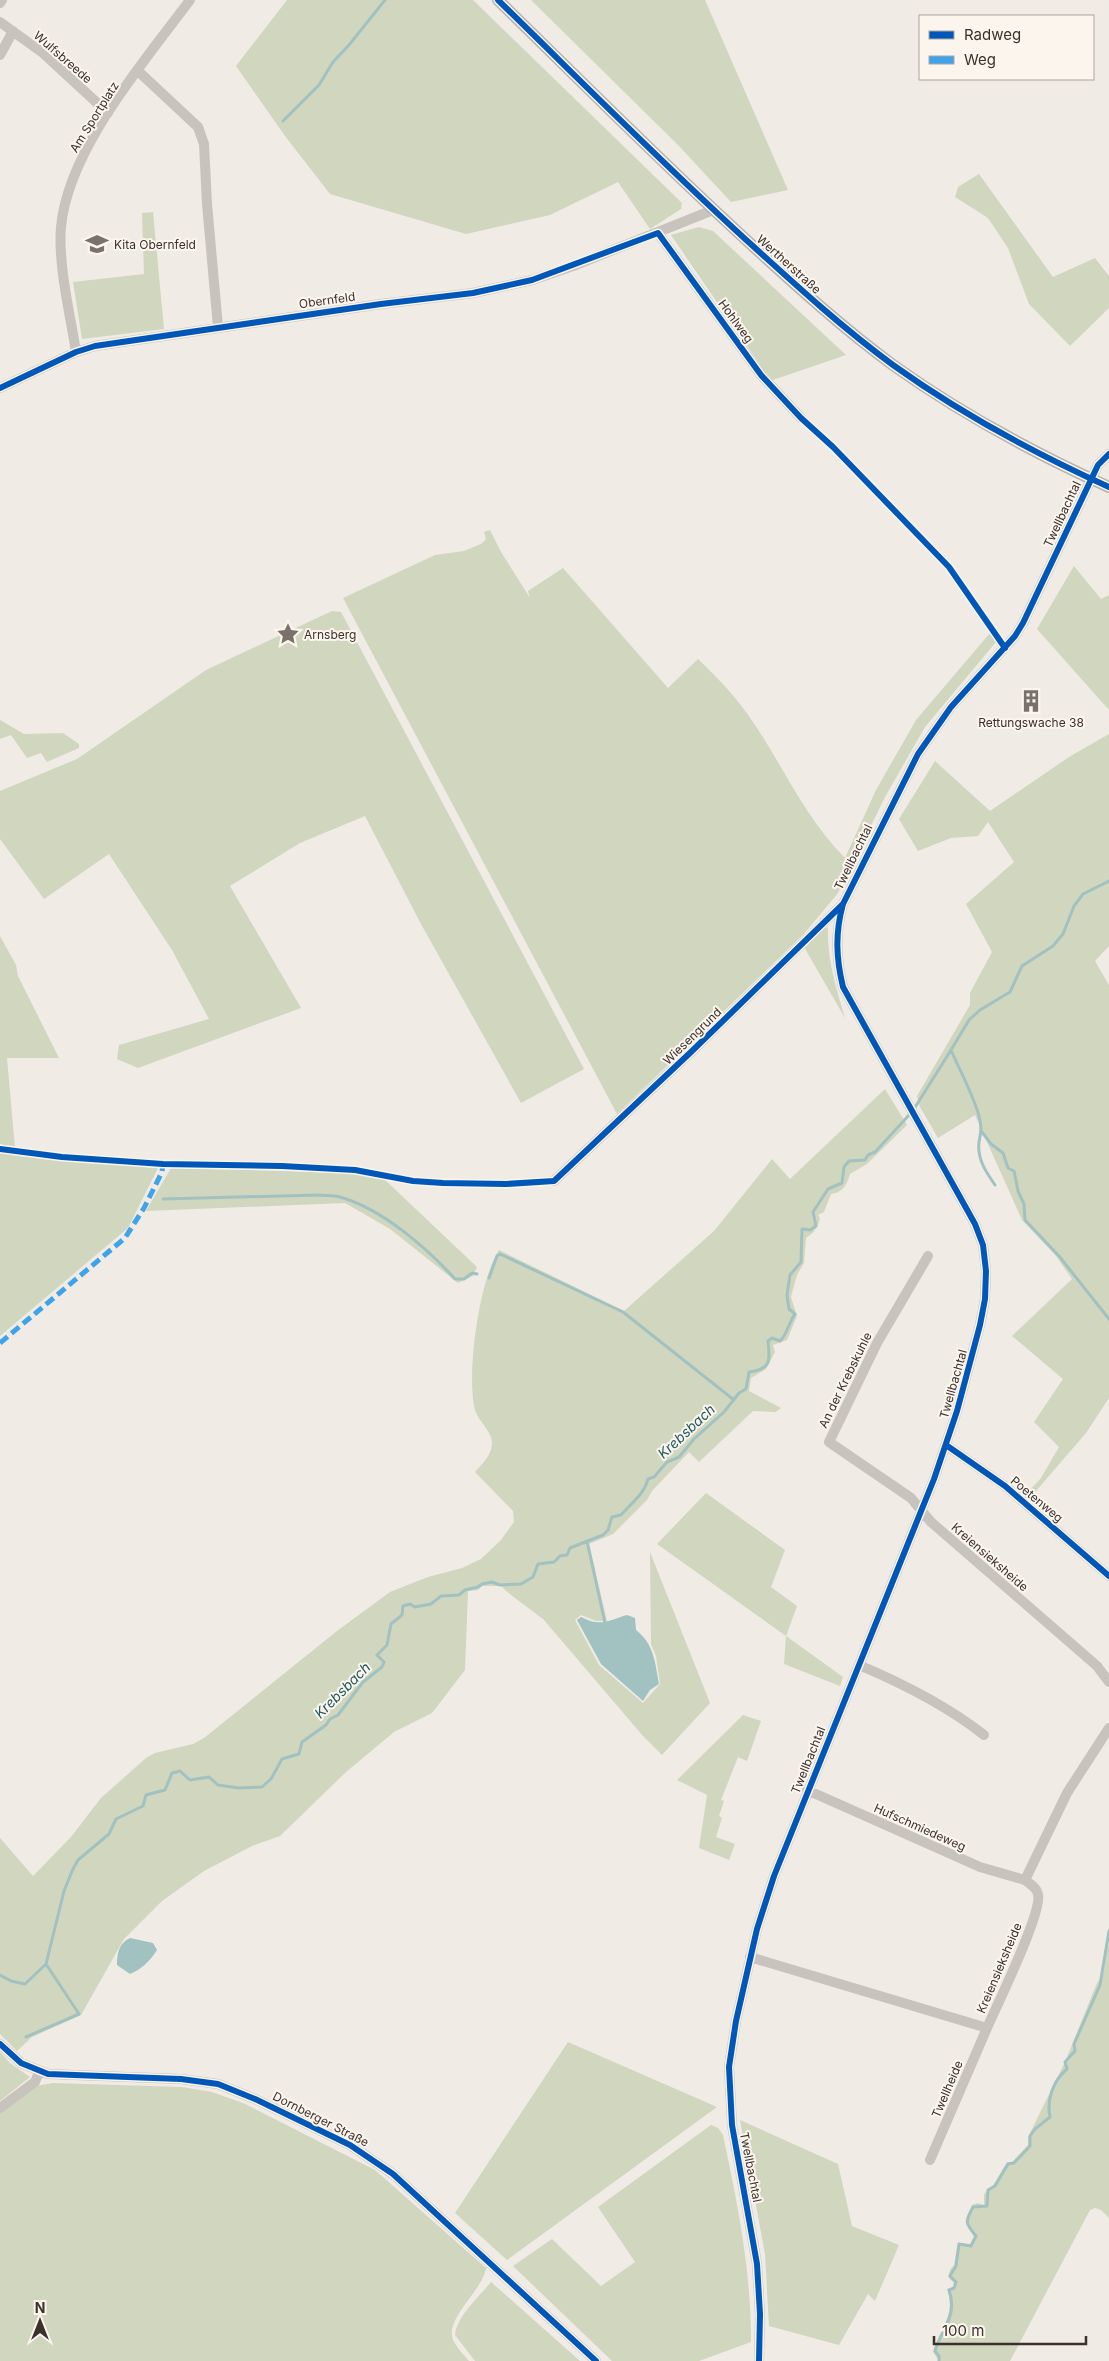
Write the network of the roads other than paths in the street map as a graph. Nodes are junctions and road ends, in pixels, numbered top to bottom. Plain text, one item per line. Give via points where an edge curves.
1 (2, 0) edge
2 (190, 0) edge
3 (498, 0) edge
4 (0, 3) edge
5 (0, 22) edge
6 (13, 31) junction
7 (0, 55) edge
8 (138, 71) junction
9 (108, 113) junction
10 (713, 210) junction
11 (658, 233) junction
12 (218, 327) junction
13 (76, 352) junction
14 (0, 388) edge
15 (801, 418) dead end
16 (1109, 454) edge
17 (1090, 479) junction
18 (1109, 488) edge
19 (842, 904) junction
20 (554, 1181) dead end
21 (928, 1256) dead end
22 (946, 1445) junction
23 (921, 1510) junction
24 (1109, 1576) edge
25 (859, 1665) junction
26 (1109, 1682) edge
27 (1109, 1728) edge
28 (984, 1735) dead end
29 (807, 1790) junction
30 (1025, 1880) junction
31 (750, 1957) junction
32 (986, 2028) junction
33 (0, 2044) edge
34 (39, 2072) junction
35 (0, 2108) edge
36 (930, 2160) dead end
37 (596, 2361) edge
38 (759, 2361) edge

1 - 4 street
2 - 8 street, Am Sportplatz
3 - 10 main road, Wertherstraße
5 - 6 street, Wulfsbreede
6 - 7 street
6 - 9 street, Wulfsbreede via 43,53
8 - 9 street, Am Sportplatz
8 - 12 street via 198,127 204,144
9 - 13 street, Am Sportplatz via 83,157 64,207 61,247
10 - 11 street, Obernfeld
10 - 17 main road, Wertherstraße via 818,305 894,366 983,422
11 - 12 street, Obernfeld via 532,280 473,293
11 - 15 street, Hohlweg via 761,375
12 - 13 street, Obernfeld
13 - 14 street, Obernfeld
16 - 17 street, Twellbachtal
17 - 18 main road, Wertherstraße
17 - 19 street, Twellbachtal via 1023,623 951,708 918,754
19 - 20 street, Wiesengrund
19 - 22 street, Twellbachtal via 836,946 843,987 975,1224 983,1245 986,1271 980,1326
21 - 23 street, An der Krebskuhle via 877,1343 829,1442 911,1498
22 - 23 street, Twellbachtal
22 - 24 street, Poetenweg via 1005,1486
23 - 25 street, Twellbachtal
23 - 26 street, Kreiensieksheide via 1097,1666
25 - 28 street via 904,1684 962,1718
25 - 29 street, Twellbachtal
27 - 30 street via 1066,1793
29 - 30 street, Hufschmiedeweg via 980,1866
29 - 31 street, Twellbachtal via 766,1899
30 - 32 street, Kreiensieksheide via 1039,1895 1038,1904 1022,1950
31 - 32 street, Kreiensieksheide
31 - 38 street, Twellbachtal via 732,2044 729,2096 757,2264
32 - 36 street, Twellheide
33 - 34 street, Dornberger Straße via 22,2063
34 - 35 street via 35,2082
34 - 37 street, Dornberger Straße via 181,2078 218,2084 350,2145 393,2174

